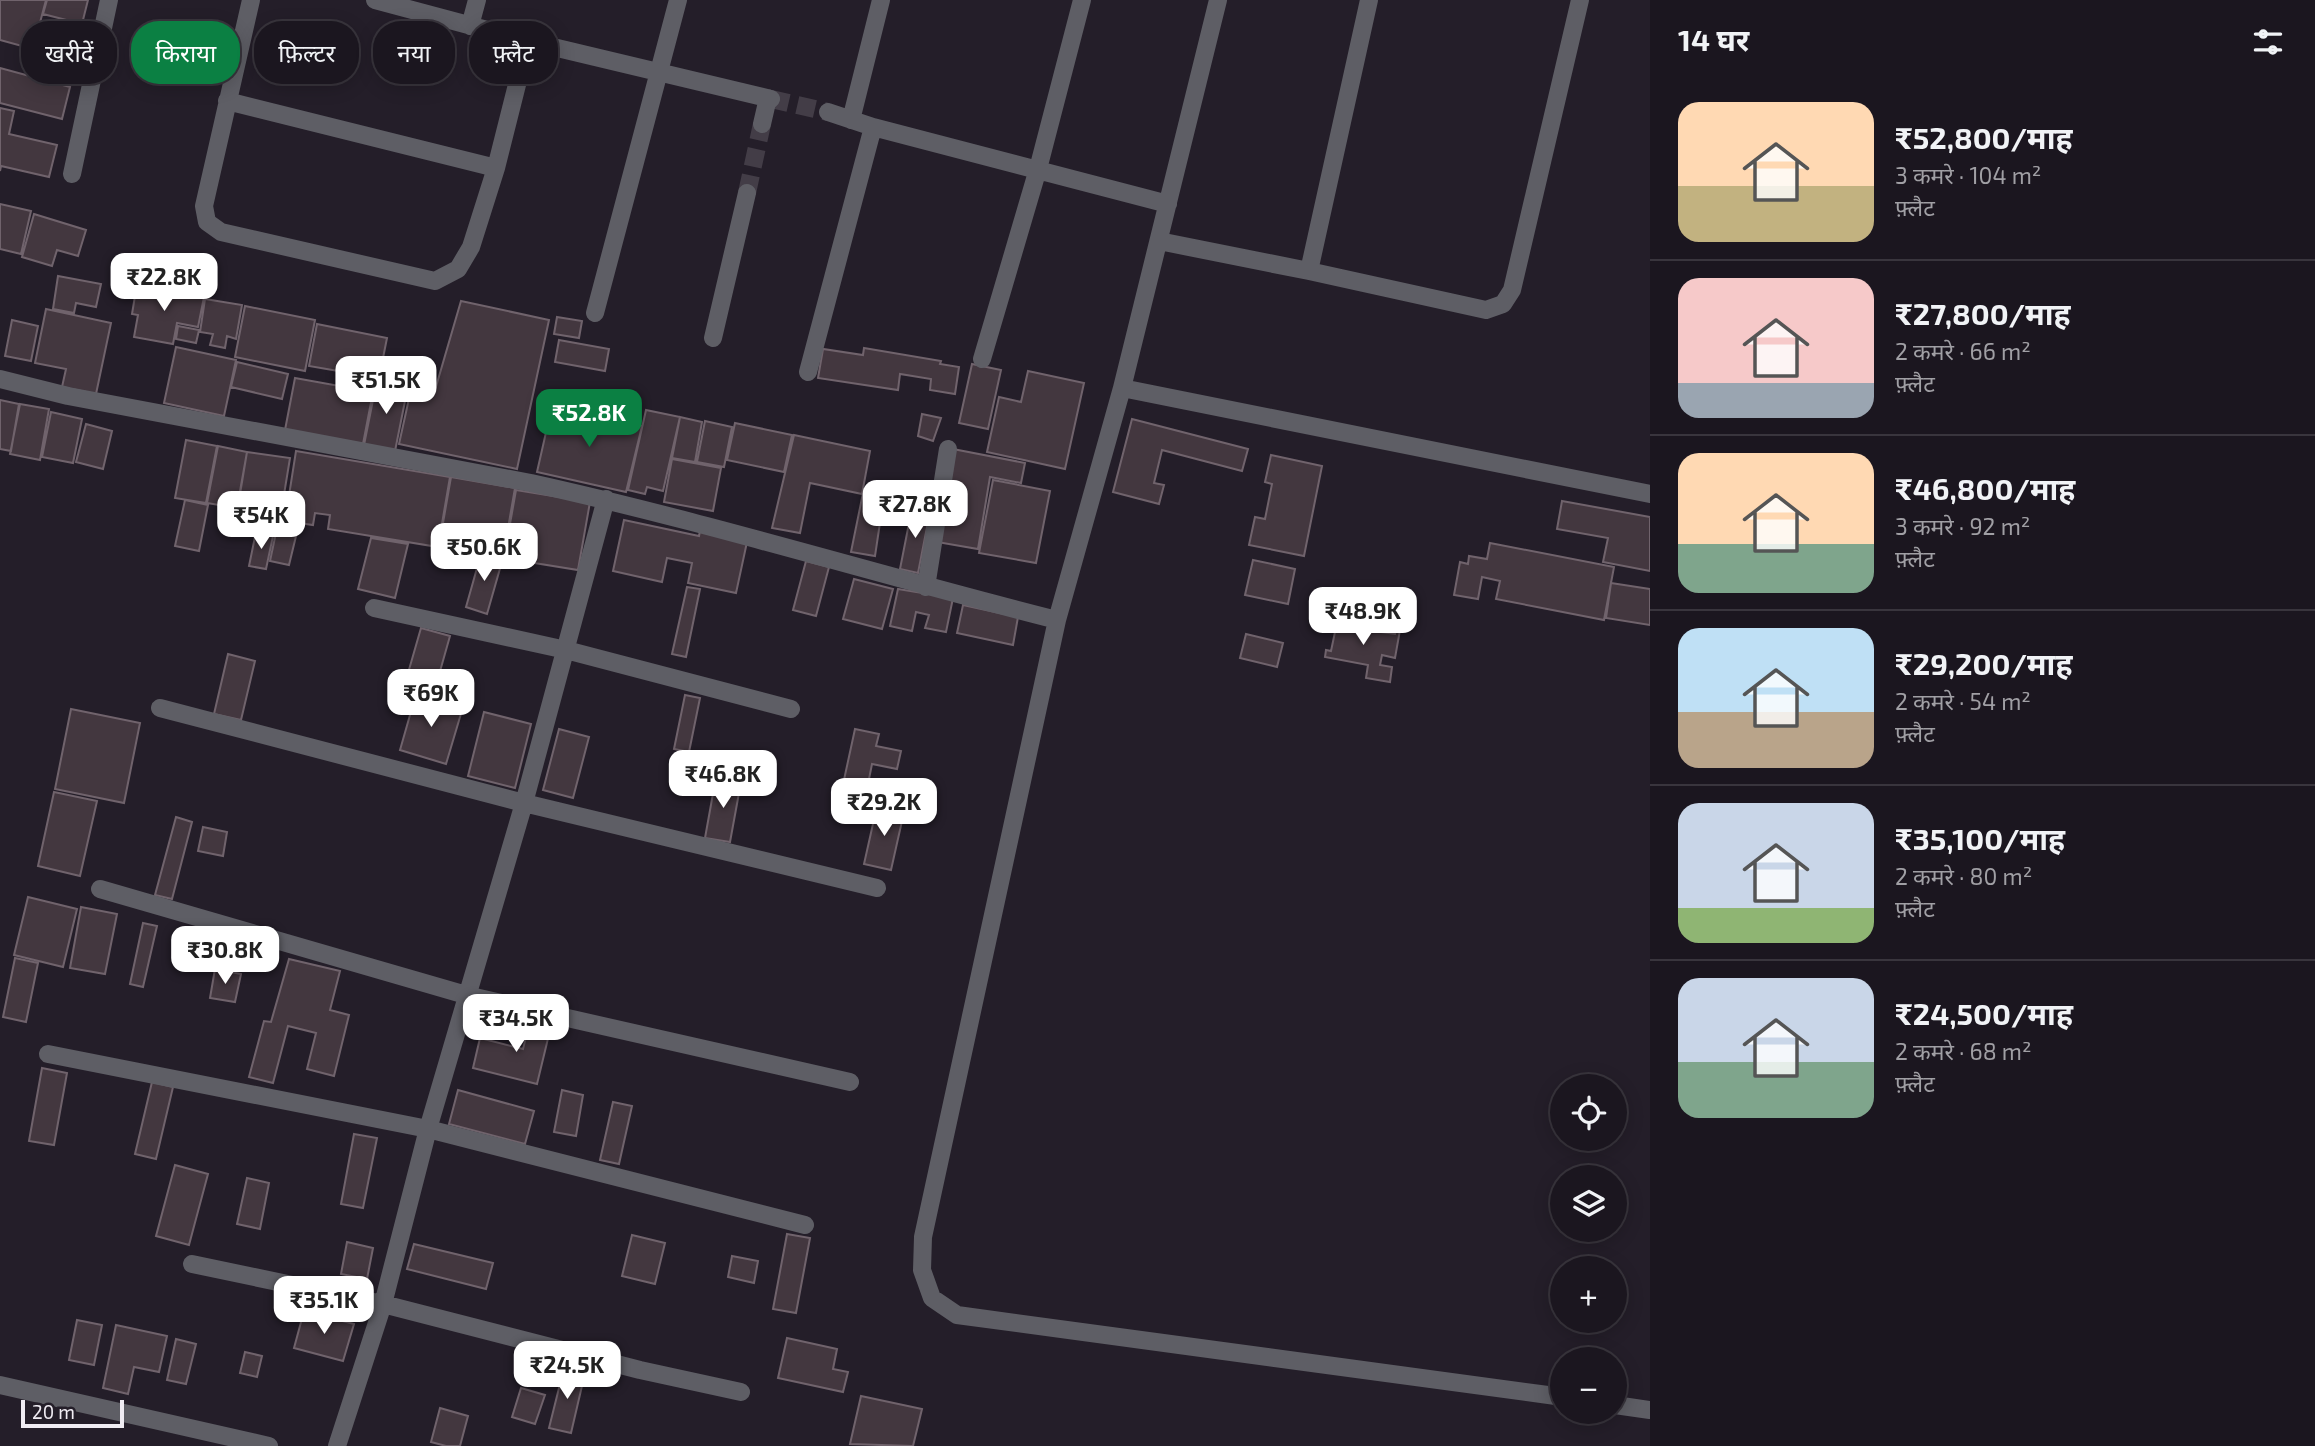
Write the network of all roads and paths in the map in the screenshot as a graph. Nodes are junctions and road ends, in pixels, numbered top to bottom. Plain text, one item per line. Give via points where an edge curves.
1 (109, 0) edge
2 (251, 0) edge
3 (374, 0) edge
4 (477, 0) edge
5 (678, 0) edge
6 (881, 0) edge
7 (1082, 0) edge
8 (1218, 0) edge
9 (1369, 0) edge
10 (1580, 0) edge
11 (471, 21) edge
12 (469, 26) edge
13 (558, 48) edge
14 (658, 71) junction
15 (517, 84) edge
16 (227, 101) junction
17 (828, 112) tunnel mouth
18 (851, 120) junction
19 (762, 124) tunnel mouth
20 (873, 127) junction
21 (496, 168) junction
22 (1038, 169) junction
23 (72, 174) dead end
24 (747, 193) tunnel mouth
25 (1168, 204) junction
26 (1159, 241) junction
27 (1308, 271) junction
28 (595, 313) dead end
29 (713, 338) dead end
30 (982, 359) dead end
31 (808, 372) dead end
32 (0, 379) edge
33 (1122, 388) junction
34 (948, 449) dead end
35 (1650, 494) edge
36 (606, 499) junction
37 (926, 587) junction
38 (374, 608) dead end
39 (1057, 620) junction
40 (566, 650) junction
41 (160, 708) dead end
42 (791, 709) dead end
43 (524, 803) junction
44 (877, 888) dead end
45 (100, 889) dead end
46 (466, 995) junction
47 (48, 1054) dead end
48 (850, 1082) dead end
49 (428, 1129) junction
50 (805, 1225) dead end
51 (192, 1264) dead end
52 (383, 1304) junction
53 (0, 1385) edge
54 (741, 1392) dead end
55 (1550, 1395) edge
56 (1627, 1406) edge
57 (1650, 1409) edge
58 (269, 1446) edge
59 (337, 1446) edge

1 - 23 street
2 - 16 street
3 - 12 street
4 - 11 street
5 - 14 street
6 - 18 street
7 - 22 street
8 - 25 street
9 - 27 street
10 - 27 street via 1512,290 1503,304 1486,310
13 - 14 street
14 - 19 street via 770,98
14 - 28 street
15 - 21 street
16 - 21 street
16 - 21 street via 204,206 207,222 221,232 435,281 458,269 471,247
17 - 18 street
18 - 20 street
20 - 22 street
20 - 31 street
22 - 25 street
22 - 30 street
24 - 29 street
25 - 26 street
26 - 27 street
26 - 33 street
32 - 36 street
33 - 35 street
33 - 39 street
34 - 37 street
36 - 37 street
36 - 40 street
37 - 39 street
38 - 40 street
39 - 55 street via 923,1237 922,1270 932,1298 957,1315
40 - 42 street
40 - 43 street
41 - 43 street
43 - 44 street
43 - 46 street
45 - 46 street
46 - 48 street
46 - 49 street
47 - 49 street
49 - 50 street
49 - 52 street
51 - 52 street
52 - 54 street
52 - 59 street
53 - 58 street
56 - 57 street

